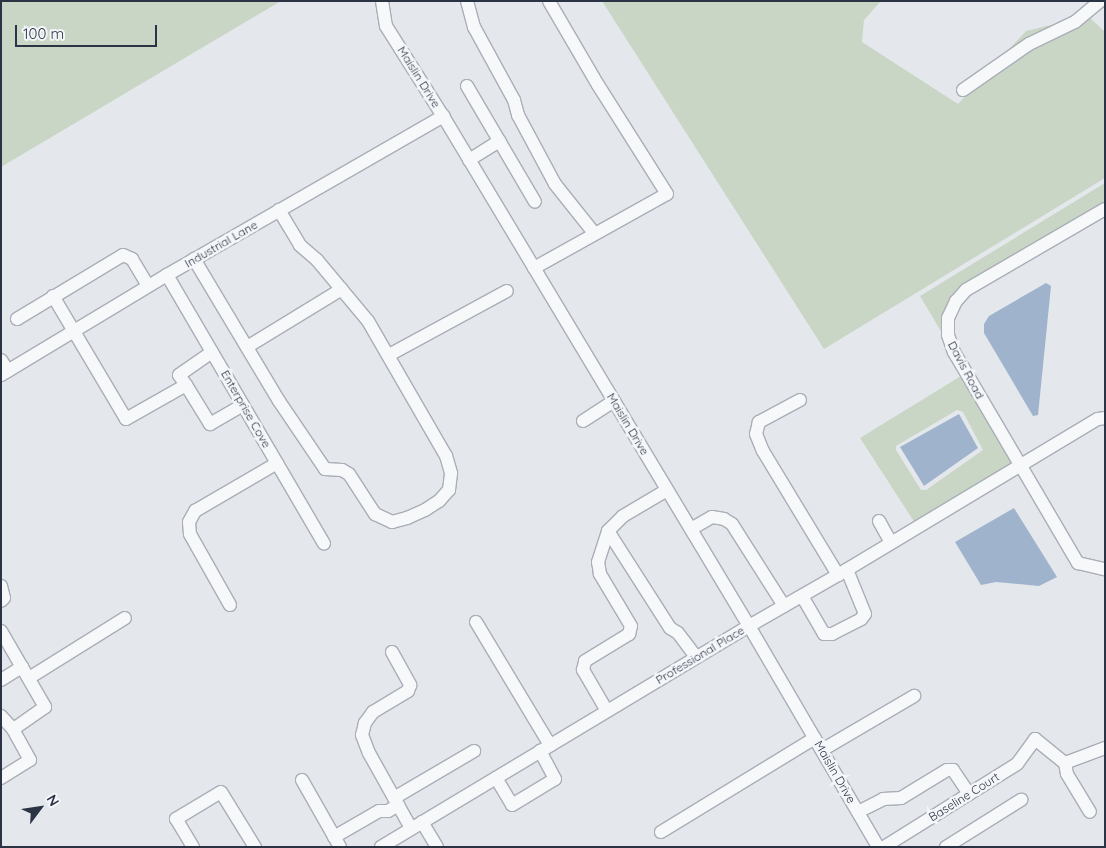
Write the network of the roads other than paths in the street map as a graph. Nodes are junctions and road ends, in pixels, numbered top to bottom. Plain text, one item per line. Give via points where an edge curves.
1 (382, 1) edge
2 (467, 1) edge
3 (549, 1) edge
4 (1100, 1) edge
5 (467, 86) dead end
6 (963, 90) dead end
7 (443, 116) junction
8 (499, 141) junction
9 (469, 160) junction
10 (535, 202) dead end
11 (1105, 209) edge
12 (279, 210) junction
13 (594, 233) junction
14 (194, 259) junction
15 (534, 268) junction
16 (167, 275) junction
17 (148, 286) junction
18 (342, 289) junction
19 (507, 290) dead end
20 (53, 296) junction
21 (17, 318) dead end
22 (74, 331) junction
23 (247, 347) junction
24 (212, 352) junction
25 (389, 355) junction
26 (1, 360) edge
27 (5, 373) edge
28 (186, 385) junction
29 (800, 400) dead end
30 (614, 401) junction
31 (243, 405) junction
32 (1105, 418) edge
33 (583, 421) dead end
34 (277, 464) junction
35 (1020, 466) junction
36 (667, 490) junction
37 (879, 521) dead end
38 (690, 529) junction
39 (608, 532) junction
40 (891, 543) junction
41 (324, 544) dead end
42 (1105, 569) edge
43 (843, 572) junction
44 (1, 586) edge
45 (802, 596) junction
46 (1, 601) edge
47 (230, 605) dead end
48 (784, 606) junction
49 (125, 618) dead end
50 (476, 622) dead end
51 (749, 626) junction
52 (1, 631) edge
53 (392, 652) dead end
54 (696, 657) junction
55 (26, 673) junction
56 (1, 680) edge
57 (914, 696) dead end
58 (607, 711) junction
59 (1, 716) edge
60 (13, 729) junction
61 (815, 738) junction
62 (545, 748) junction
63 (1105, 748) edge
64 (822, 750) junction
65 (474, 751) dead end
66 (1065, 763) junction
67 (1, 778) edge
68 (496, 778) junction
69 (302, 780) dead end
70 (969, 794) junction
71 (1021, 800) dead end
72 (396, 801) junction
73 (858, 812) junction
74 (1090, 812) dead end
75 (417, 825) junction
76 (661, 832) dead end
77 (337, 842) edge
78 (875, 846) edge
79 (193, 847) edge
80 (255, 847) edge
81 (381, 847) edge
82 (438, 847) edge
83 (946, 847) edge

1 - 7 street, Maislin Drive via 386,26
2 - 13 street via 474,27 555,184
3 - 13 street via 667,194
4 - 6 street via 1075,22 1029,44
5 - 8 street
7 - 9 street, Maislin Drive
7 - 12 street, Industrial Lane
8 - 9 street
8 - 10 street
9 - 15 street, Maislin Drive
11 - 35 street, Davis Road via 966,290 948,318 948,335 954,352
12 - 14 street, Industrial Lane
12 - 18 street via 300,245
13 - 15 street
14 - 16 street, Industrial Lane
14 - 23 street
15 - 30 street, Maislin Drive
16 - 17 street, Industrial Lane
16 - 24 street, Enterprise Cove
17 - 20 street via 132,259 123,256
17 - 22 street, Industrial Lane
18 - 23 street
18 - 25 street via 368,321
19 - 25 street
20 - 21 street
20 - 22 street
22 - 27 street, Industrial Lane
22 - 28 street via 126,419
23 - 25 street via 325,469 349,474 376,514 392,522 408,518 439,502 449,490 451,472 446,456
24 - 28 street via 179,375
24 - 31 street, Enterprise Cove
26 - 27 street
28 - 31 street via 210,424
29 - 43 street via 759,422 756,434 763,451
30 - 33 street
30 - 36 street, Maislin Drive
31 - 34 street, Enterprise Cove
32 - 35 street, Professional Place via 1098,419
34 - 41 street, Enterprise Cove
34 - 47 street via 195,511 189,522 190,534
35 - 40 street, Professional Place
35 - 42 street, Davis Road via 1078,563
36 - 38 street, Maislin Drive
36 - 39 street via 623,516
37 - 40 street
38 - 48 street via 712,517 732,524
38 - 51 street, Maislin Drive
39 - 54 street via 670,628 678,633
39 - 58 street via 598,562 600,574 631,626 630,634 586,661 583,670
40 - 43 street, Professional Place
43 - 45 street, Professional Place
43 - 45 street via 865,614 861,619 832,634 824,634
44 - 46 street via 4,598
45 - 48 street, Professional Place
48 - 51 street, Professional Place
49 - 55 street
50 - 62 street
51 - 54 street, Professional Place
51 - 61 street, Maislin Drive
52 - 55 street
53 - 72 street via 410,685 408,691 374,712 365,723 362,735
54 - 58 street, Professional Place
55 - 56 street
55 - 60 street via 45,707
57 - 64 street
58 - 62 street, Professional Place
59 - 60 street
60 - 67 street via 30,760
61 - 64 street, Maislin Drive
61 - 76 street
62 - 68 street, Professional Place
62 - 68 street via 555,779 512,805
63 - 66 street
64 - 73 street, Maislin Drive
65 - 72 street
66 - 70 street, Baseline Court via 1034,739 1017,764
66 - 74 street via 1067,774
68 - 75 street, Professional Place
69 - 77 street
70 - 73 street via 953,770 947,770 901,798 883,799
70 - 78 street, Baseline Court
71 - 83 street
72 - 75 street
72 - 77 street via 388,811 379,811
73 - 78 street, Maislin Drive
75 - 81 street, Professional Place
75 - 82 street
79 - 80 street via 176,819 221,792

